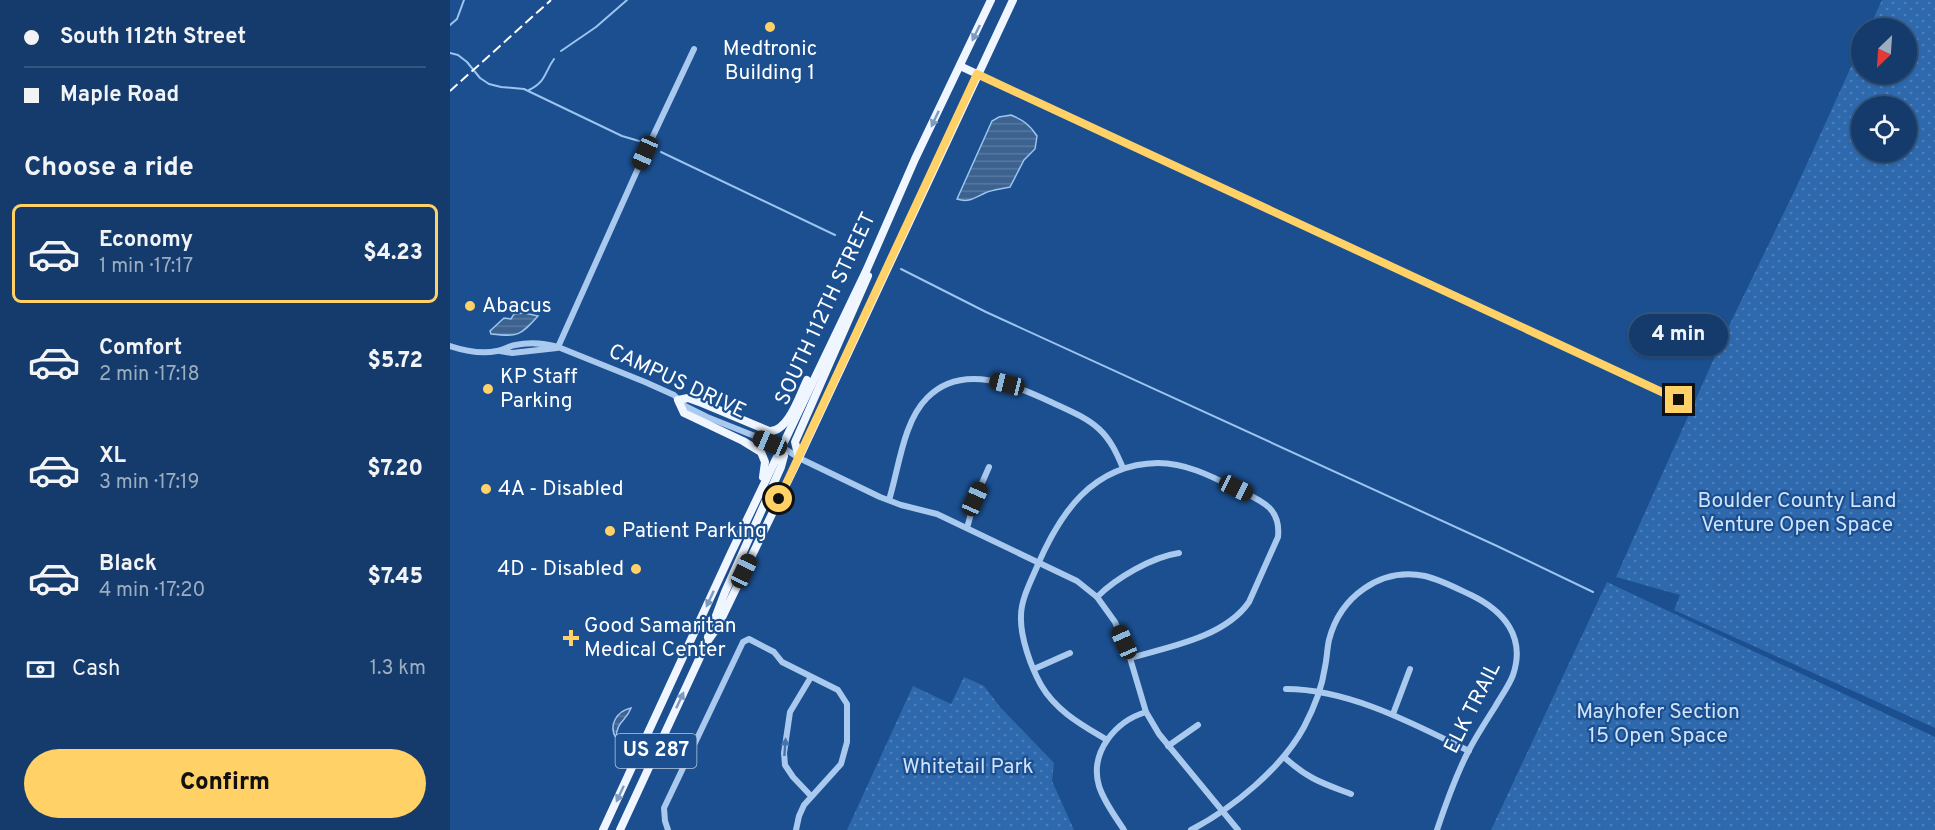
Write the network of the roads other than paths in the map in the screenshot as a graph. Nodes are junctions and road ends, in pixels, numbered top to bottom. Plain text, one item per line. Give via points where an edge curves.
1 (991, 0) edge
2 (1013, 0) edge
3 (694, 50) dead end
4 (960, 66) junction
5 (977, 74) junction
6 (867, 269) junction
7 (450, 346) edge
8 (558, 347) junction
9 (678, 400) junction
10 (1679, 400) dead end
11 (782, 447) junction
12 (799, 458) junction
13 (989, 467) dead end
14 (1123, 468) junction
15 (761, 489) junction
16 (889, 500) junction
17 (968, 528) junction
18 (1179, 553) dead end
19 (1039, 562) junction
20 (1097, 597) junction
21 (707, 642) junction
22 (1070, 653) dead end
23 (1130, 658) junction
24 (1034, 669) junction
25 (1410, 669) dead end
26 (811, 677) junction
27 (1286, 689) dead end
28 (1319, 693) junction
29 (1146, 712) junction
30 (1393, 714) junction
31 (1198, 725) dead end
32 (1107, 740) junction
33 (1168, 746) junction
34 (1469, 751) junction
35 (1284, 758) junction
36 (1351, 794) dead end
37 (811, 796) junction
38 (1221, 811) junction
39 (603, 830) edge
40 (620, 830) edge
41 (668, 830) edge
42 (796, 830) edge
43 (1124, 830) edge
44 (1191, 830) edge
45 (1238, 830) edge
46 (1437, 830) edge

1 -> 4 main road, SOUTH 112TH STREET / US 287
2 - 5 main road, SOUTH 112TH STREET / US 287
3 - 8 street
4 - 5 main road
4 -> 6 main road, SOUTH 112TH STREET / US 287
5 - 10 street
5 - 12 main road, SOUTH 112TH STREET / US 287
6 - 9 main road via 860,273 780,429 769,431 702,403
6 - 11 main road, SOUTH 112TH STREET / US 287
6 - 12 main road via 864,287 795,442
7 - 8 street via 476,352 512,353
8 - 9 street, CAMPUS DRIVE via 645,382
9 - 11 street, CAMPUS DRIVE via 706,417
9 - 15 main road via 684,413 761,452 765,465
11 - 12 street, CAMPUS DRIVE
11 - 15 main road, SOUTH 112TH STREET / US 287
11 - 21 main road via 781,467
12 - 16 street, CAMPUS DRIVE
12 - 21 main road, SOUTH 112TH STREET / US 287
13 - 17 street
14 - 16 street via 1102,432 1076,414 1007,384 976,378 961,380 935,390 916,411
14 - 19 street via 1101,479 1071,505
14 - 23 street via 1159,463 1192,468 1265,504 1277,518 1279,528 1249,602 1233,620 1193,639
15 -> 39 main road, SOUTH 112TH STREET / US 287
16 - 17 street, CAMPUS DRIVE
17 - 19 street, CAMPUS DRIVE
18 - 20 street via 1126,575
19 - 20 street via 1077,581
19 - 24 street via 1021,615
20 - 23 street via 1115,622
40 -> 21 main road, SOUTH 112TH STREET / US 287
22 - 24 street
23 - 29 street
24 - 32 street via 1041,685 1064,712
25 - 30 street
37 -> 26 street via 785,765 784,753 790,712
26 - 37 street via 838,690 848,709 847,742 841,764
26 - 41 street via 749,639 743,642 664,808
27 - 28 street
28 - 30 street
28 - 34 street, ELK TRAIL via 1328,643 1347,603 1377,581 1425,576 1485,602 1500,614 1516,644 1509,684
28 - 35 street via 1304,729
29 - 32 street via 1114,729
29 - 33 street
30 - 34 street
31 - 33 street
32 - 43 street via 1097,777
33 - 38 street
34 - 46 street, ELK TRAIL
35 - 36 street via 1311,779
35 - 38 street
37 - 42 street
38 - 44 street
38 - 45 street

